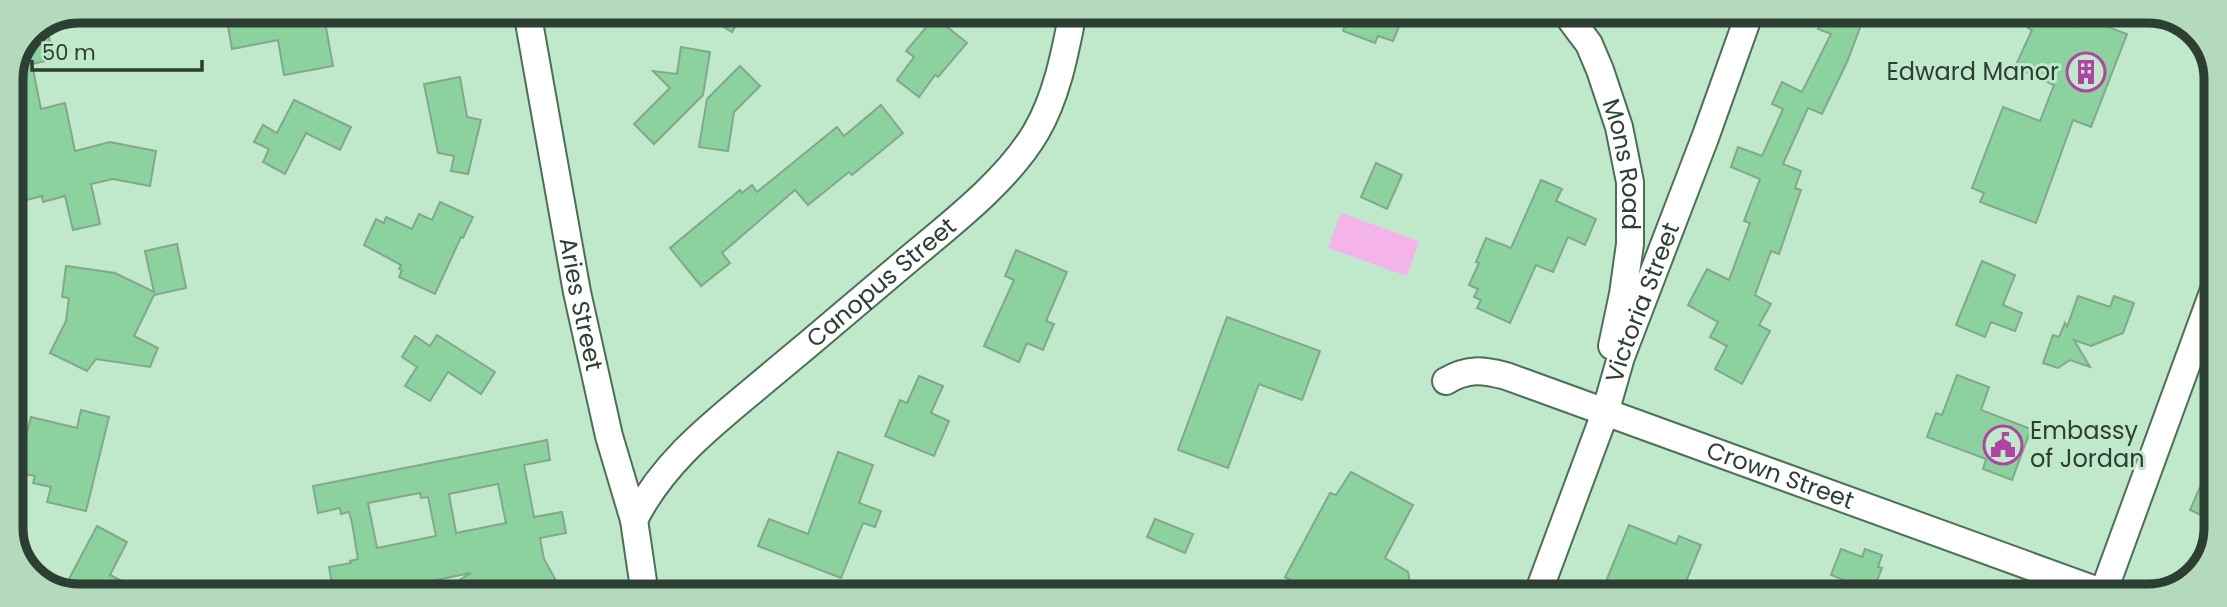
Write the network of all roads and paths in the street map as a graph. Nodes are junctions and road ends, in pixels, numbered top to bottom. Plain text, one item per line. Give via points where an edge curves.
1 (529, 23) edge
2 (1071, 23) edge
3 (1573, 23) edge
4 (1746, 23) edge
5 (2204, 318) edge
6 (1446, 381) dead end
7 (1600, 411) junction
8 (634, 520) junction
9 (643, 584) edge
10 (1541, 584) edge
11 (2076, 584) edge
12 (2110, 584) edge

1 - 8 street, Aries Street via 578,292 609,436
2 - 8 street, Canopus Street via 1047,111 1005,173 700,436 659,478
3 - 7 street, Mons Road via 1589,44 1600,70 1619,127 1630,182 1630,244
4 - 7 street, Victoria Street
5 - 12 street
6 - 7 street, Crown Street via 1468,371 1490,372
7 - 10 street, Victoria Street
7 - 11 street, Crown Street
8 - 9 street, Aries Street

